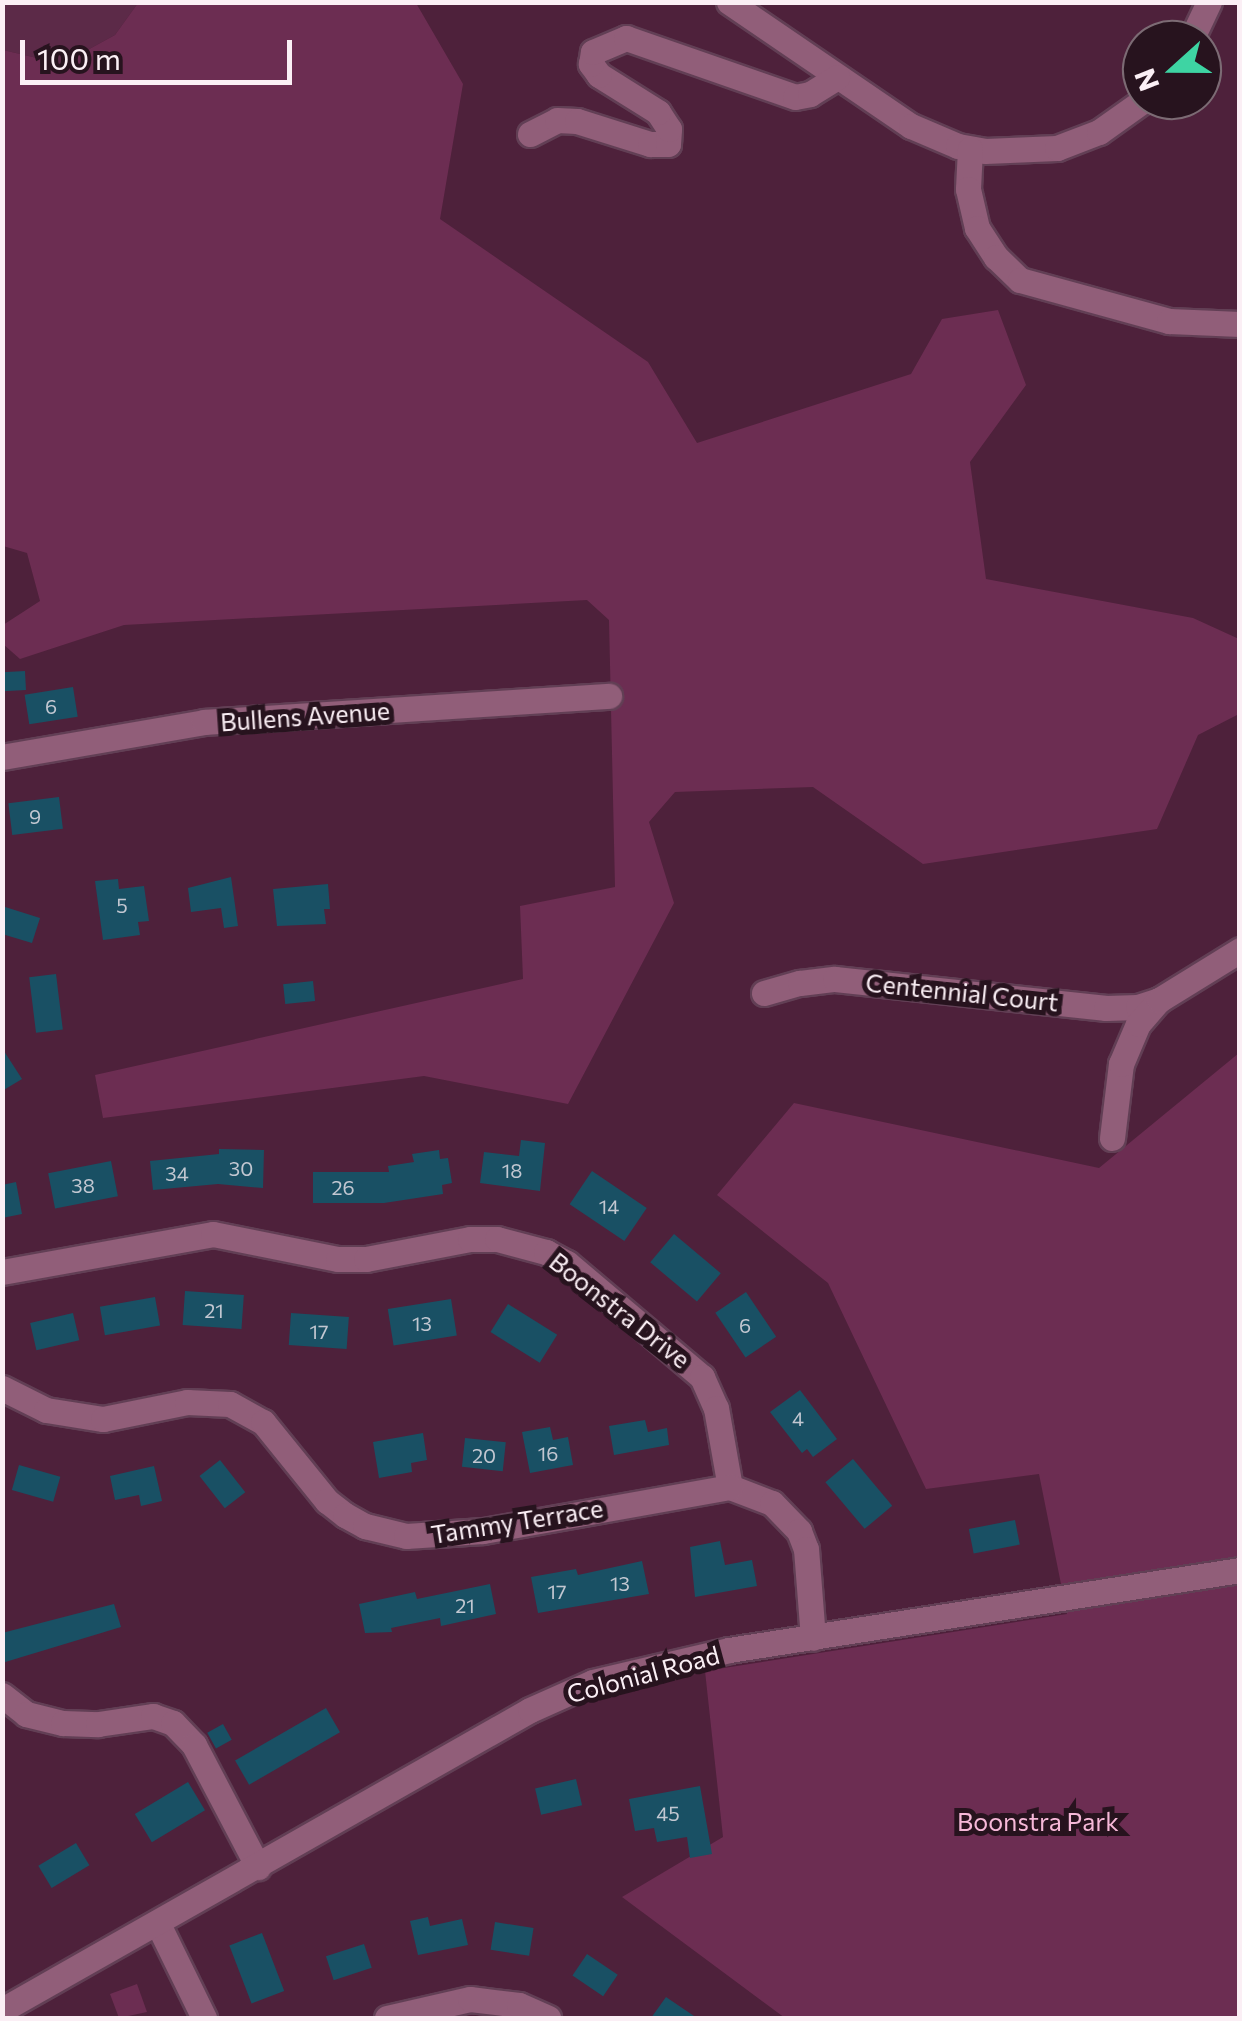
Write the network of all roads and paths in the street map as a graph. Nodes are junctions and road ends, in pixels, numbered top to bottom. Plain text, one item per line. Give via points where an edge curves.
1 (729, 2) edge
2 (836, 77) junction
3 (1122, 116) edge
4 (530, 134) dead end
5 (970, 148) junction
6 (1240, 324) edge
7 (609, 696) dead end
8 (2, 757) edge
9 (1240, 950) edge
10 (764, 993) dead end
11 (1160, 1000) junction
12 (1112, 1138) dead end
13 (2, 1272) edge
14 (2, 1388) edge
15 (730, 1487) junction
16 (1240, 1570) edge
17 (813, 1638) junction
18 (2, 1695) edge
19 (258, 1867) junction
20 (158, 1924) junction
21 (2, 2010) edge
22 (204, 2018) edge
23 (387, 2018) edge
24 (548, 2018) edge

1 - 2 street
2 - 4 street via 796,97 626,38 593,52 592,64 658,112 669,130 668,144 577,121 558,120
2 - 5 street via 910,126
3 - 5 street via 1058,148
5 - 6 street via 968,189 977,228 1020,280 1169,320
7 - 8 street, Bullens Avenue via 204,722
9 - 11 street
10 - 11 street, Centennial Court via 835,979 1106,1008
11 - 12 street via 1127,1043
13 - 15 street, Boonstra Drive via 198,1235 241,1237 338,1259 470,1239 522,1244 567,1263 689,1361 712,1395
14 - 15 street, Tammy Terrace via 46,1410 88,1418 187,1402 230,1404 263,1422 344,1515 406,1536 483,1531
15 - 17 street via 772,1503 799,1531
16 - 17 street, Colonial Road
17 - 19 street, Colonial Road via 729,1650 568,1691
18 - 19 street via 26,1714 63,1723 153,1716 174,1723 194,1745
19 - 20 street, Colonial Road
20 - 21 street, Colonial Road
20 - 22 street
23 - 24 street via 470,1999 519,2005

